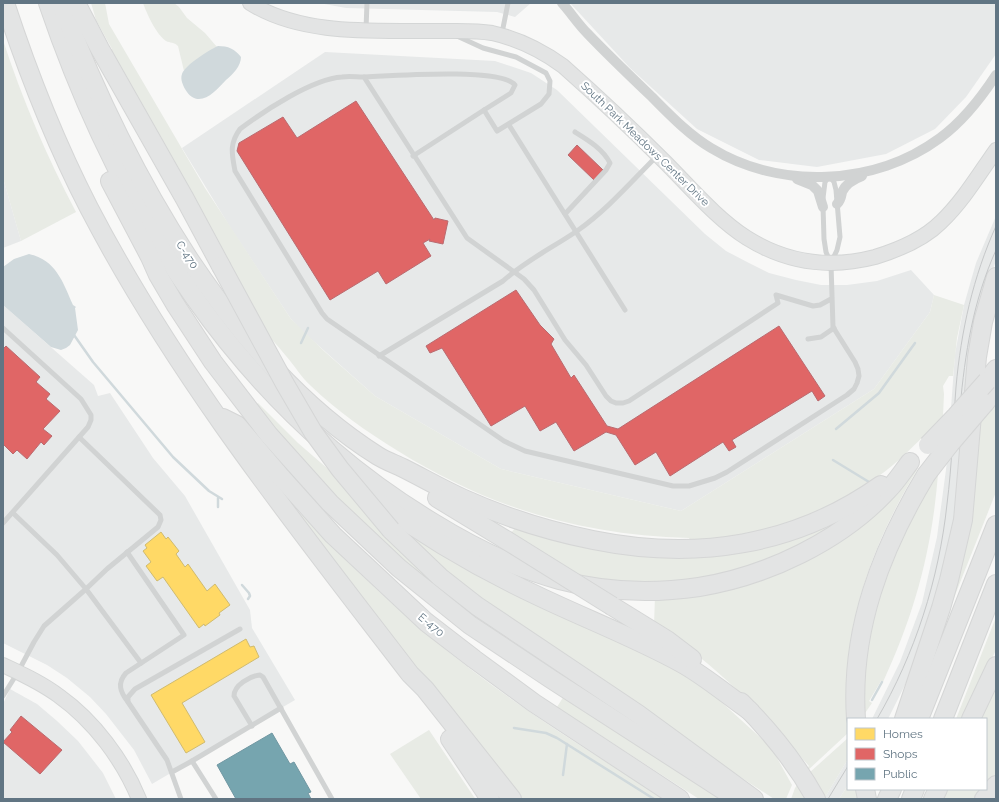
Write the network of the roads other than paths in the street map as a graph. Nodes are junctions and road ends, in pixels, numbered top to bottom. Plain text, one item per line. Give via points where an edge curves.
1 (5, 3) edge
2 (40, 3) edge
3 (48, 3) edge
4 (61, 3) edge
5 (76, 3) edge
6 (250, 3) edge
7 (367, 3) edge
8 (508, 3) edge
9 (562, 3) edge
10 (366, 29) junction
11 (447, 31) junction
12 (501, 36) junction
13 (996, 76) edge
14 (364, 77) junction
15 (484, 110) junction
16 (509, 125) junction
17 (575, 132) dead end
18 (996, 150) edge
19 (658, 155) junction
20 (413, 156) junction
21 (870, 171) junction
22 (790, 175) junction
23 (829, 176) junction
24 (837, 204) junction
25 (823, 207) junction
26 (565, 214) junction
27 (576, 232) junction
28 (150, 257) junction
29 (831, 264) junction
30 (512, 272) junction
31 (996, 277) edge
32 (831, 299) junction
33 (625, 310) dead end
34 (3, 328) edge
35 (834, 328) junction
36 (808, 339) dead end
37 (379, 356) junction
38 (991, 385) edge
39 (215, 414) junction
40 (79, 437) junction
41 (380, 457) junction
42 (910, 462) junction
43 (13, 513) junction
44 (3, 524) edge
45 (996, 525) edge
46 (127, 552) junction
47 (996, 584) edge
48 (86, 589) junction
49 (240, 629) dead end
50 (141, 663) junction
51 (3, 665) edge
52 (996, 666) edge
53 (18, 672) junction
54 (410, 674) junction
55 (3, 696) edge
56 (128, 702) junction
57 (281, 708) junction
58 (750, 711) junction
59 (856, 718) edge
60 (904, 718) edge
61 (919, 718) edge
62 (943, 718) edge
63 (971, 718) edge
64 (252, 726) junction
65 (192, 761) junction
66 (172, 772) junction
67 (996, 785) edge
68 (892, 790) edge
69 (938, 790) edge
70 (139, 799) edge
71 (180, 799) edge
72 (216, 799) edge
73 (332, 799) edge
74 (490, 799) edge
75 (512, 799) edge
76 (680, 799) edge
77 (737, 799) edge
78 (754, 799) edge
79 (816, 799) edge
80 (887, 799) edge
81 (933, 799) edge
82 (984, 799) edge

1 - 39 highway via 48,120 88,207 131,284
2 - 28 highway via 44,27 73,100 111,184
3 - 42 highway via 102,137 133,198 172,265 228,344 276,398 338,455 392,496 472,546 532,572 596,588 648,591 706,586 768,569 822,542 881,497
4 - 41 highway, C-470 via 87,68 123,146 163,217 206,284 239,329 272,367 326,417
5 - 78 highway, bridge via 285,384 306,420 357,490 402,541 476,606 655,726
6 - 10 main road, South Park Meadows Center Drive via 278,17 305,24 329,28
7 - 10 lane
8 - 12 lane
9 - 22 street via 607,54 680,124 710,148 754,168
10 - 11 main road, South Park Meadows Center Drive
11 - 12 main road, South Park Meadows Center Drive via 472,31
11 - 16 lane via 483,48 516,57 546,73 550,81 549,94 541,104
12 - 19 main road, South Park Meadows Center Drive via 537,48 563,66
13 - 21 street via 968,111 939,139 892,164
14 - 15 lane via 452,74 486,76 509,81 515,85 512,93
14 - 20 lane
14 - 37 lane via 328,80 299,92 240,130 232,143 235,170 322,313
15 - 16 lane via 497,131
15 - 20 lane
16 - 26 lane
17 - 26 lane via 590,141 610,163
18 - 29 main road, South Park Meadows Center Drive via 957,205 930,231 885,254
19 - 27 lane via 601,213
19 - 29 main road, South Park Meadows Center Drive via 746,238 787,257 817,264
20 - 30 lane via 467,238
21 - 23 street
21 - 24 street via 846,186
22 - 23 street
22 - 25 street via 812,185 818,191
23 - 24 lane via 834,182
23 - 25 lane via 824,182
24 - 29 lane via 840,238
25 - 29 lane via 824,239
26 - 27 lane
27 - 30 lane
27 - 33 lane
28 - 58 highway via 164,273 203,331 251,388 299,437 358,487 455,553 531,593 674,660 703,677
28 - 77 highway via 183,316 250,411 307,479 377,549 491,640
29 - 32 lane
30 - 32 lane via 524,279 534,290 565,340 586,365 606,396 616,403 629,401 778,304 776,295 813,306
30 - 37 lane via 503,281
31 - 60 highway via 983,322 977,357 963,520 950,580
32 - 35 lane
34 - 40 lane via 73,391 86,406 91,420
35 - 36 lane via 821,337
35 - 37 lane via 858,369 859,376 854,389 726,472 689,486 661,484 525,451 504,441
38 - 42 highway, bridge
38 - 59 highway, bridge via 926,475 908,504 885,554 863,622 857,668
39 - 54 highway
39 - 76 highway, E-470 via 236,424 333,535 432,626 534,703
40 - 43 lane
40 - 46 lane via 160,516 158,527
41 - 42 highway via 461,498 522,522 608,543 680,550 741,544 771,538 808,525 865,496
41 - 58 highway, bridge via 393,470 681,650
43 - 44 lane
43 - 48 lane via 57,555
45 - 61 highway
46 - 48 lane
46 - 50 lane via 184,635
47 - 62 highway
48 - 50 lane
48 - 53 lane via 44,626
49 - 56 lane via 135,689 128,697
50 - 56 lane via 122,677 121,690
51 - 53 main road
52 - 63 highway
53 - 55 lane
53 - 70 main road via 60,696 82,715 116,756
54 - 74 highway via 418,691
54 - 75 highway via 425,688
56 - 66 lane via 167,760
57 - 64 lane
57 - 64 lane via 263,677 257,675 250,678 237,687 234,696
57 - 73 lane
58 - 79 highway via 780,745
64 - 65 lane
65 - 66 lane
65 - 72 lane
66 - 71 lane
67 - 82 highway
68 - 80 highway
69 - 81 highway

